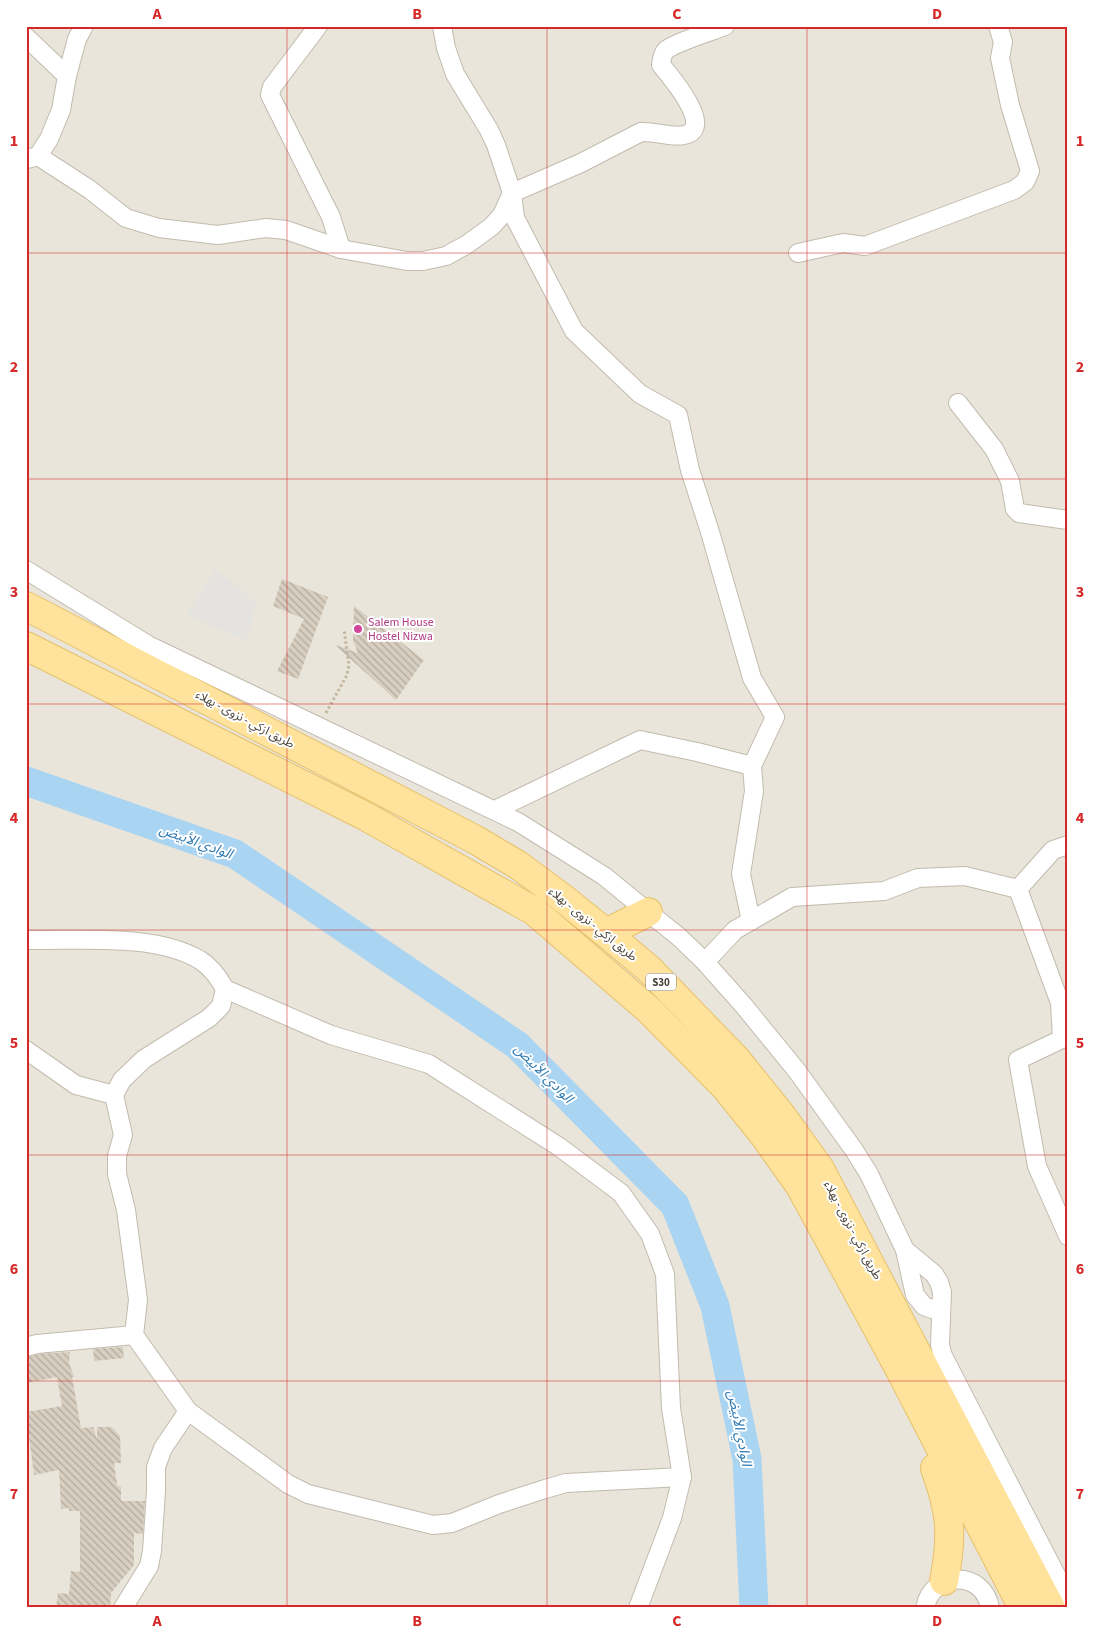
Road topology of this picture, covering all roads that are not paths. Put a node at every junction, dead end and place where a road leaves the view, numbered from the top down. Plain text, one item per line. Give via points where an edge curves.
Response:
1 (84, 26) edge
2 (318, 26) edge
3 (442, 26) edge
4 (725, 26) edge
5 (998, 26) edge
6 (26, 37) edge
7 (67, 76) junction
8 (32, 157) edge
9 (512, 193) junction
10 (341, 249) junction
11 (798, 253) dead end
12 (958, 402) dead end
13 (1068, 520) edge
14 (26, 570) edge
15 (26, 598) edge
16 (26, 606) edge
17 (68, 626) junction
18 (26, 646) edge
19 (752, 766) junction
20 (495, 810) junction
21 (1068, 845) edge
22 (1018, 889) junction
23 (648, 912) junction
24 (751, 921) junction
25 (606, 933) junction
26 (26, 940) edge
27 (705, 962) junction
28 (225, 989) junction
29 (26, 1050) edge
30 (114, 1095) junction
31 (1068, 1236) edge
32 (905, 1250) junction
33 (941, 1305) junction
34 (134, 1335) junction
35 (26, 1347) edge
36 (900, 1370) junction
37 (188, 1411) junction
38 (682, 1477) junction
39 (944, 1581) junction
40 (1068, 1598) edge
41 (123, 1608) edge
42 (638, 1608) edge
43 (925, 1608) edge
44 (990, 1608) edge
45 (1022, 1608) edge
46 (1051, 1608) edge

1 - 7 street
2 - 10 street via 272,87 270,95 331,217
3 - 9 street via 455,74 489,130
4 - 9 street via 676,45 662,56 661,65 691,108 696,122 693,131 679,136 642,132
5 - 11 street via 1003,42 1000,58 1010,105 1030,171 1025,182 1014,190 865,246 844,243
6 - 7 street
7 - 8 street via 61,110 49,139
8 - 10 street via 89,189 126,218 159,228 218,235 266,228 286,230
9 - 10 street via 502,215 491,227 446,256 407,261
9 - 19 street via 516,218 574,331 640,394 678,414 690,470 752,678 775,717
12 - 13 street via 994,449 1010,481 1015,509 1019,513
14 - 20 street via 148,645
15 - 17 main road
16 - 17 main road, طريق ازكي - نزوى - بهلاء / S30
17 - 25 main road, طريق ازكي - نزوى - بهلاء / S30 via 476,840 518,865
18 - 36 main road, طريق ازكي - نزوى - بهلاء / S30 via 365,816 534,910 649,1010 726,1088 763,1134 800,1186
19 - 20 street via 640,740
19 - 24 street via 754,791 741,874
20 - 23 street via 604,876
21 - 22 street via 1053,850
22 - 24 street via 964,876 918,878 884,891 792,897
22 - 31 street via 1060,1002 1062,1039 1018,1060 1037,1166
23 - 25 main road
23 - 27 street
24 - 27 street via 735,930
25 - 46 main road, طريق ازكي - نزوى - بهلاء / S30 via 649,970 737,1060 820,1168
26 - 28 street via 128,941 174,948 202,960
27 - 32 street via 797,1071 854,1150
28 - 30 street via 221,1006 209,1018 144,1059 122,1080
28 - 38 street via 331,1035 430,1064 558,1146 621,1193 650,1234 665,1274 671,1408
29 - 30 street via 76,1084
30 - 34 street via 123,1134 117,1156 117,1174 126,1210 138,1300
32 - 33 street via 940,1282
32 - 33 street via 914,1295 924,1306 932,1309
33 - 40 street via 940,1345 946,1363
34 - 35 street
34 - 37 street
36 - 39 main road via 945,1495 950,1538
36 - 45 main road, طريق ازكي - نزوى - بهلاء / S30
37 - 38 street via 288,1484 308,1494 433,1525 452,1523 566,1483
37 - 41 street via 163,1448 156,1467 152,1551 148,1566
38 - 42 street via 672,1518
39 - 43 street via 934,1589
39 - 44 street via 960,1579 972,1582 983,1592

